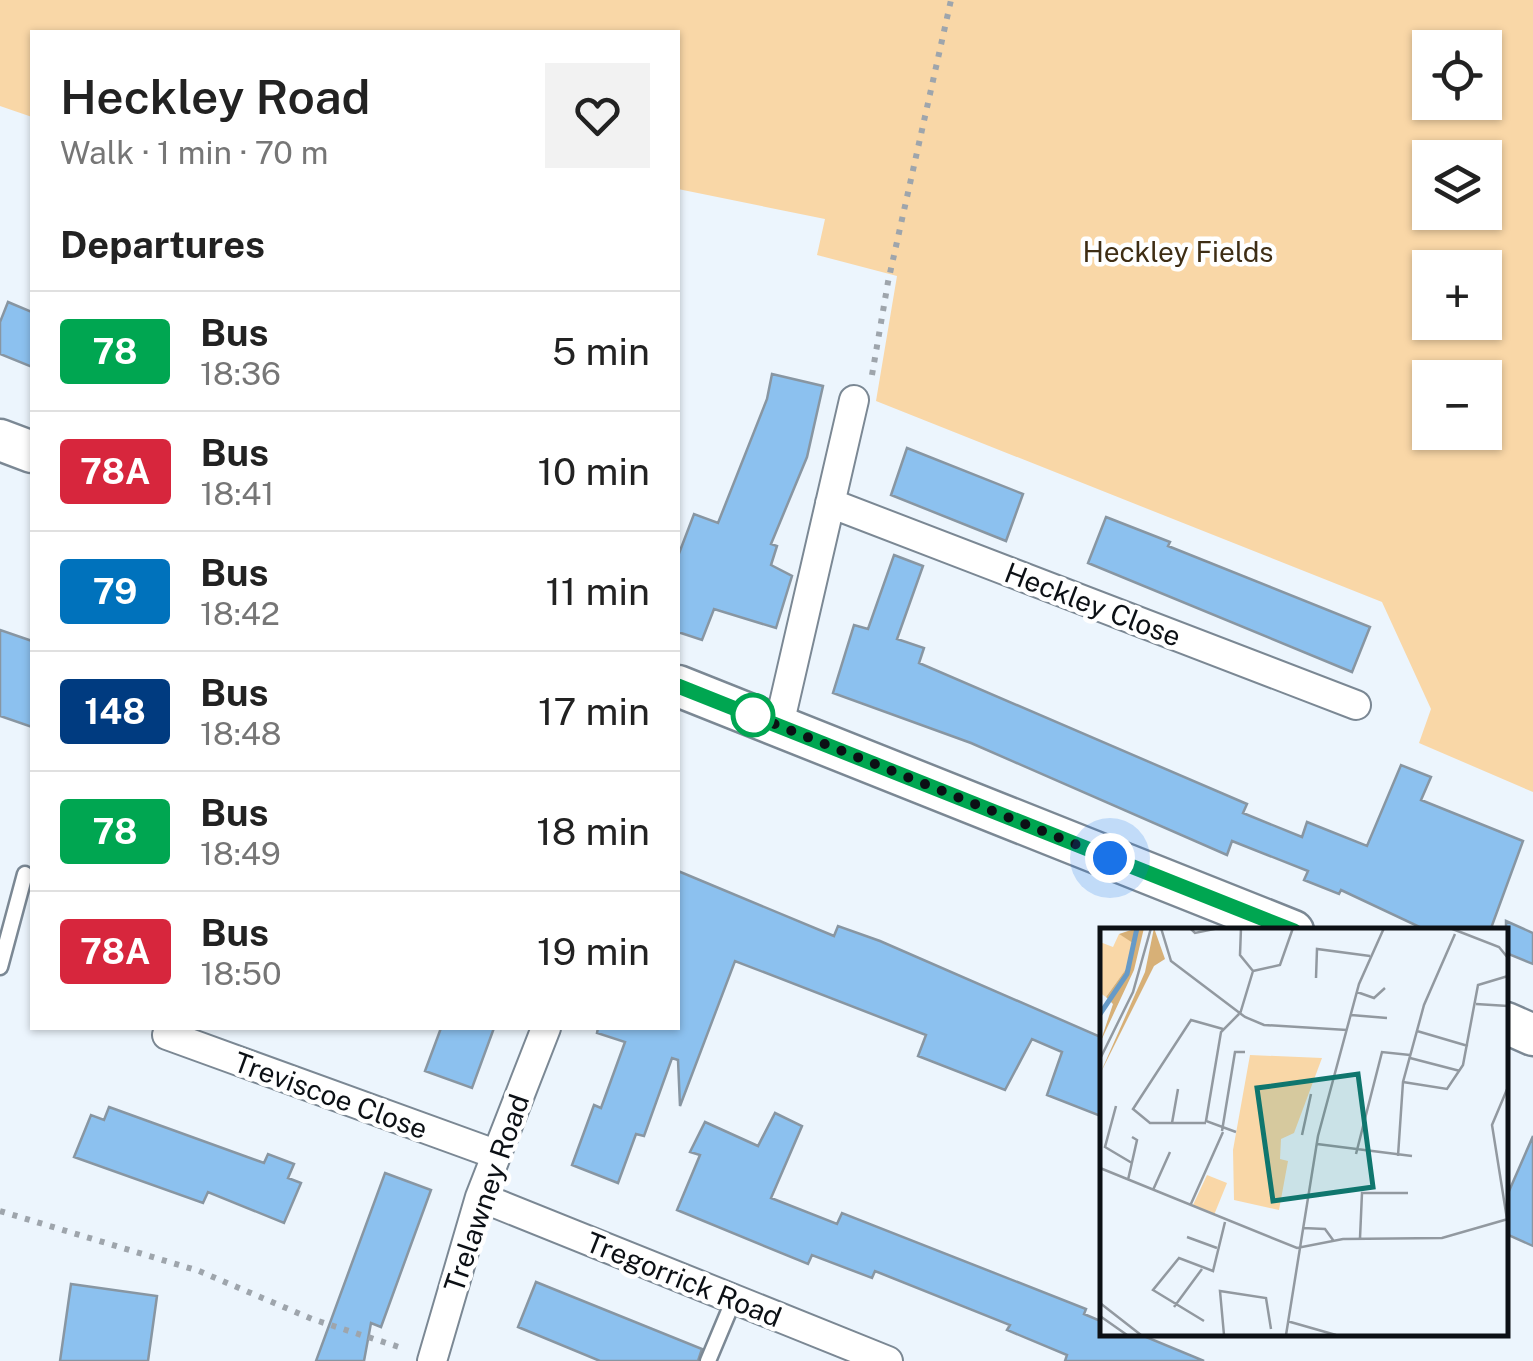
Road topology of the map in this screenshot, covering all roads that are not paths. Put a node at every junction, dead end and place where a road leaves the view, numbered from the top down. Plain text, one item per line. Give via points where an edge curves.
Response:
1 (854, 400) road end
2 (0, 440) edge
3 (30, 451) edge
4 (830, 503) junction
5 (680, 692) edge
6 (1356, 705) dead end
7 (779, 725) junction
8 (25, 874) dead end
9 (1286, 928) edge
10 (0, 967) edge
11 (1508, 1024) edge
12 (545, 1030) edge
13 (167, 1035) dead end
14 (1533, 1035) edge
15 (495, 1154) junction
16 (480, 1197) junction
17 (734, 1299) junction
18 (423, 1357) edge
19 (708, 1361) edge
20 (888, 1361) edge

1 - 4 street
2 - 3 main road
4 - 6 street, Heckley Close
4 - 7 street
5 - 7 main road
7 - 9 main road
8 - 10 lane
11 - 14 main road
12 - 15 street, Trelawney Road
13 - 15 street, Treviscoe Close
15 - 16 street, Trelawney Road
16 - 17 street, Tregorrick Road
16 - 18 street, Trelawney Road
17 - 19 lane
17 - 20 street, Tregorrick Road

